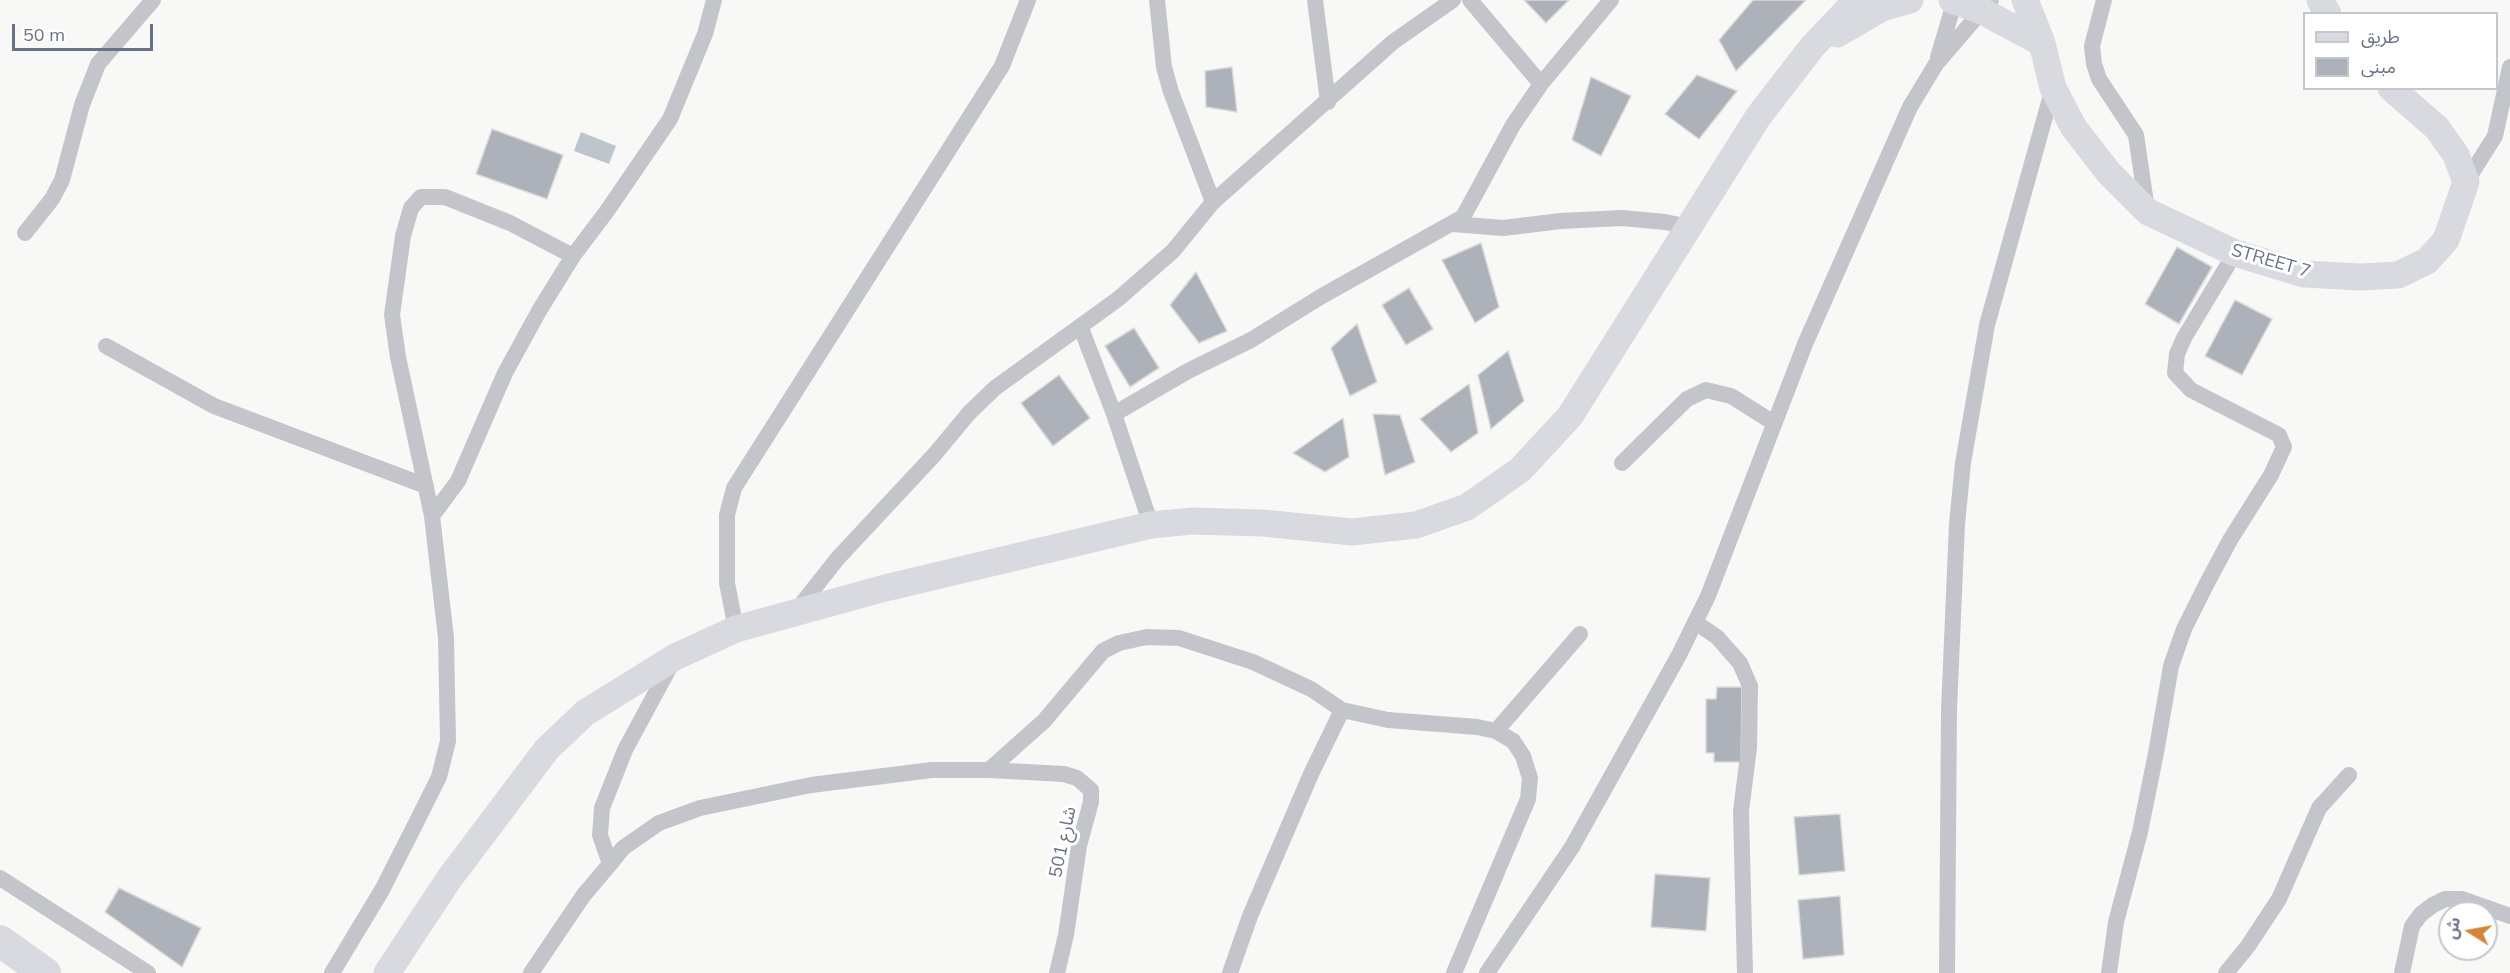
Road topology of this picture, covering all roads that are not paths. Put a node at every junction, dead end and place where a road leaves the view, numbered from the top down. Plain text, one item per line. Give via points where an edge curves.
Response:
1 (153, 0) edge
2 (714, 0) edge
3 (1028, 0) edge
4 (1157, 0) edge
5 (1315, 0) edge
6 (1453, 0) edge
7 (1470, 0) edge
8 (1611, 0) edge
9 (1857, 0) edge
10 (1910, 0) edge
11 (1954, 0) edge
12 (2025, 0) edge
13 (2104, 0) edge
14 (1987, 6) edge
15 (2042, 43) junction
16 (1812, 47) junction
17 (1935, 64) junction
18 (2510, 67) edge
19 (1541, 84) junction
20 (2053, 88) junction
21 (2393, 90) edge
22 (1328, 102) junction
23 (2466, 182) junction
24 (1213, 202) junction
25 (2148, 212) junction
26 (1453, 224) junction
27 (1689, 227) junction
28 (25, 233) dead end
29 (2235, 253) junction
30 (573, 256) junction
31 (1081, 328) junction
32 (106, 346) dead end
33 (1114, 414) junction
34 (1774, 423) junction
35 (1622, 463) dead end
36 (426, 486) junction
37 (432, 516) junction
38 (1151, 525) junction
39 (796, 611) junction
40 (1695, 622) junction
41 (736, 629) junction
42 (1580, 634) dead end
43 (675, 657) junction
44 (1342, 710) junction
45 (1496, 731) junction
46 (989, 770) junction
47 (2349, 775) dead end
48 (610, 864) junction
49 (0, 878) edge
50 (2510, 916) edge
51 (0, 941) edge
52 (45, 973) edge
53 (148, 973) edge
54 (333, 973) edge
55 (387, 973) edge
56 (531, 973) edge
57 (1057, 973) edge
58 (1230, 973) edge
59 (1454, 973) edge
60 (1487, 973) edge
61 (1745, 973) edge
62 (1947, 973) edge
63 (2109, 973) edge
64 (2226, 973) edge
65 (2402, 973) edge

1 - 28 street via 98,64 81,105 62,180
2 - 30 street via 705,34 670,119
3 - 41 street via 1002,66 734,488 727,515 727,583
4 - 24 street via 1164,67
5 - 22 street
6 - 22 street via 1393,42
7 - 19 street
8 - 19 street
9 - 16 main road
10 - 16 main road via 1882,8
11 - 14 main road
11 - 17 street
12 - 15 main road, STREET 7
13 - 25 street via 2092,46 2094,64 2099,79 2136,135
14 - 15 main road
14 - 17 street
15 - 20 main road, STREET 7
16 - 27 main road via 1758,117
17 - 34 street via 1910,107 1861,213
18 - 23 street via 2495,136
19 - 26 street via 1513,125 1468,211
20 - 25 main road, STREET 7 via 2074,128 2109,173
20 - 62 street via 1987,325 1963,463 1949,710
21 - 23 main road via 2437,128 2456,155
22 - 24 street
23 - 29 main road, STREET 7 via 2446,240 2427,261 2398,275 2304,274
24 - 31 street via 1173,251
25 - 29 main road, STREET 7
26 - 27 street via 1495,228 1622,218
26 - 33 street
27 - 38 main road via 1570,416 1520,470 1467,507 1416,525 1353,532 1215,521
29 - 63 street via 2184,338 2175,373 2191,390 2279,435 2284,447 2184,629 2171,666 2156,753 2116,922
30 - 36 street via 510,223 445,197 421,197 411,208 392,315
30 - 37 street via 505,373 458,481
31 - 33 street
31 - 39 street via 1019,369 969,413 838,558
32 - 36 street via 214,406
33 - 38 street
34 - 35 street via 1731,396 1706,390 1687,399
34 - 40 street via 1748,497
36 - 37 street
37 - 54 street via 446,638 445,759 382,890
38 - 39 main road
39 - 41 main road
40 - 60 street via 1572,847
40 - 61 street via 1717,637 1740,663 1749,686 1749,748 1740,811
41 - 43 main road
42 - 45 street
43 - 48 street via 625,750 602,808 600,835
43 - 55 main road via 585,713 547,749 449,879
44 - 45 street via 1388,720
44 - 46 street via 1311,689 1253,662 1179,638 1147,637 1103,651 1044,721
44 - 58 street via 1289,824
45 - 59 street via 1513,741 1523,756 1530,778 1528,799
46 - 48 street via 895,774 751,795 658,823 623,848
46 - 57 street, شارع 501 via 1064,774 1077,777 1091,790
47 - 64 street via 2319,808 2278,899
48 - 56 street via 583,896
49 - 53 street
50 - 65 street via 2462,899 2445,899 2433,905 2412,926
51 - 52 highway

